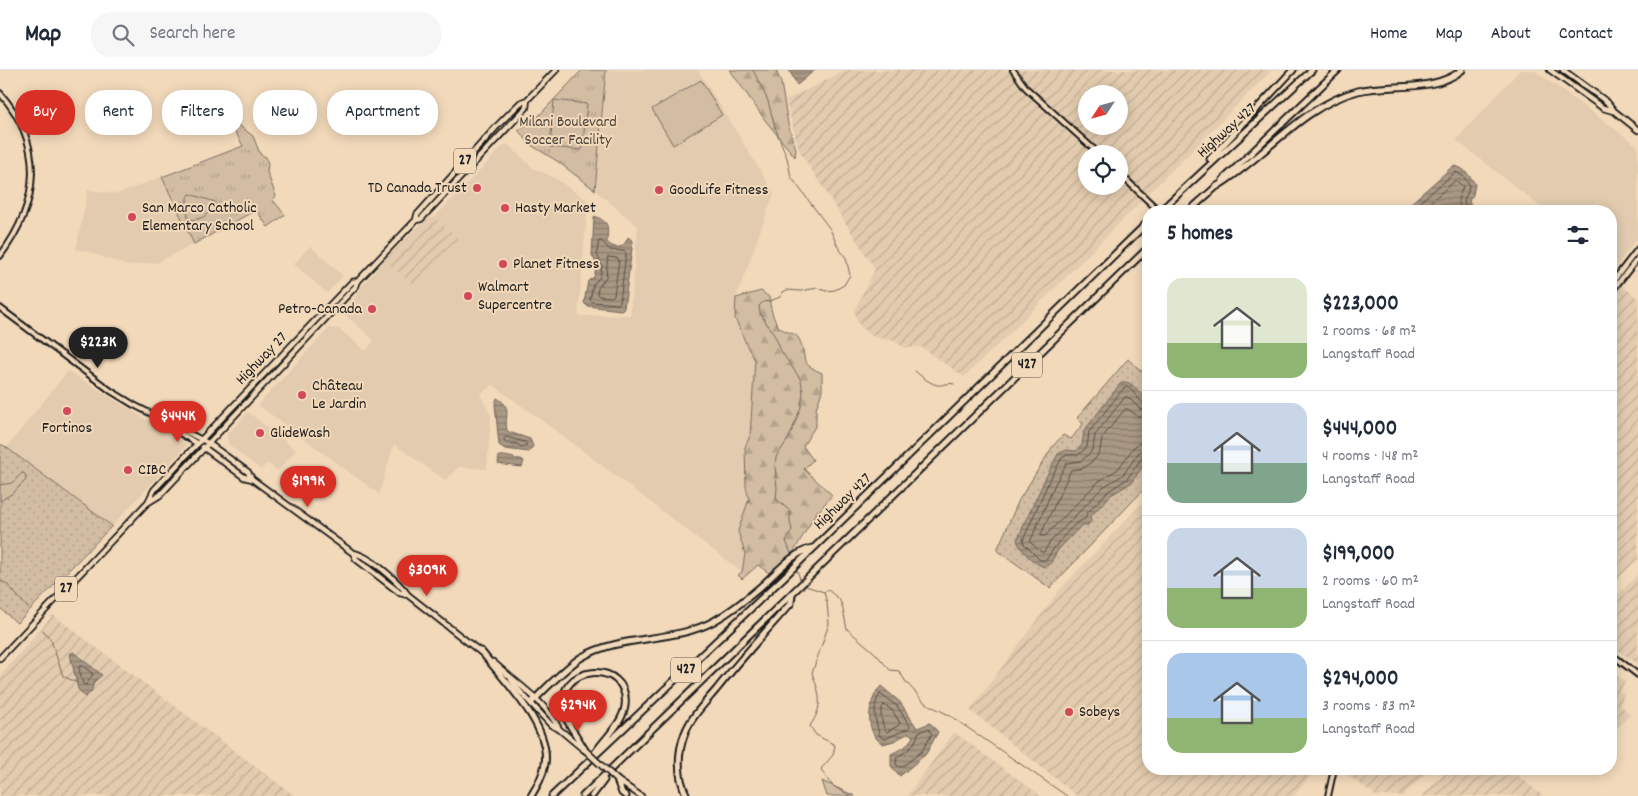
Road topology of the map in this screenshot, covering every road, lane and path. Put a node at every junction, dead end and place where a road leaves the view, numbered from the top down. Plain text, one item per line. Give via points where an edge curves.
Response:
1 (556, 70) edge
2 (1013, 70) edge
3 (1293, 70) edge
4 (1312, 70) edge
5 (1338, 70) edge
6 (1462, 70) edge
7 (1550, 70) edge
8 (1563, 70) edge
9 (0, 93) edge
10 (527, 100) junction
11 (1614, 111) junction
12 (1638, 130) edge
13 (1089, 145) edge
14 (1128, 181) edge
15 (1190, 183) junction
16 (1216, 187) junction
17 (1153, 205) edge
18 (1166, 205) edge
19 (1196, 205) edge
20 (416, 220) junction
21 (1142, 229) edge
22 (1638, 249) edge
23 (1142, 254) edge
24 (0, 256) edge
25 (1638, 258) edge
26 (1617, 276) edge
27 (358, 281) junction
28 (1617, 284) edge
29 (0, 308) edge
30 (175, 427) junction
31 (202, 439) junction
32 (208, 443) junction
33 (198, 444) junction
34 (204, 448) junction
35 (252, 479) junction
36 (147, 503) junction
37 (814, 548) junction
38 (792, 594) junction
39 (481, 651) junction
40 (0, 658) edge
41 (1617, 659) edge
42 (1638, 675) edge
43 (533, 701) junction
44 (584, 750) junction
45 (588, 762) junction
46 (617, 764) junction
47 (1333, 775) edge
48 (617, 780) junction
49 (640, 795) edge
50 (531, 796) edge
51 (552, 796) edge
52 (583, 796) edge
53 (592, 796) edge
54 (626, 796) edge
55 (647, 796) edge
56 (687, 796) edge
57 (1328, 796) edge

1 - 10 main road, Highway 27 / 27
2 - 13 street via 1026,88
3 - 15 highway
4 - 15 highway, Highway 427
5 - 16 highway, Highway 427
6 - 16 highway via 1435,82 1341,96 1317,108 1235,176
7 - 11 main road via 1603,108
8 - 11 main road via 1607,102
9 - 24 street via 22,126 32,173 24,217
10 - 20 main road, Highway 27 / 27 via 498,125 417,215
10 - 20 main road, Highway 27 / 27 via 526,108 421,219
11 - 12 main road
14 - 17 street
15 - 18 highway, Highway 427
16 - 19 highway, Highway 427
20 - 27 main road, Highway 27 / 27
21 - 37 highway, Highway 427 / 427
22 - 26 street
23 - 38 highway, Highway 427 / 427
25 - 28 street
27 - 31 main road, Highway 27 / 27 via 352,282
27 - 32 main road, Highway 27 / 27
29 - 30 street via 111,391
30 - 31 street
30 - 33 street
31 - 32 street
31 - 33 main road, Highway 27 / 27
32 - 34 main road, Highway 27 / 27
32 - 35 main road via 248,472
33 - 34 main road
33 - 36 main road, Highway 27 / 27 via 154,490
34 - 35 main road via 244,477
34 - 36 main road, Highway 27 / 27 via 160,495
35 - 39 main road via 353,553 360,554 381,569 408,595
36 - 40 main road, Highway 27 / 27
37 - 43 highway via 798,553 727,613 699,628 610,646 581,657
37 - 45 highway, Highway 427 / 427
38 - 46 highway, Highway 427 / 427
38 - 56 highway via 791,603 696,714 685,733 678,767
39 - 43 main road via 518,682
39 - 50 highway via 518,695 537,724 545,762
41 - 42 street
43 - 44 main road
44 - 45 highway via 564,716 562,702 565,689 574,680 586,672 598,671 616,680 624,692 625,705 622,718
44 - 48 main road, bridge
45 - 51 highway, Highway 427 / 427
46 - 52 highway, Highway 427 / 427
46 - 53 highway
47 - 57 street
48 - 49 main road
48 - 54 highway
49 - 55 main road

